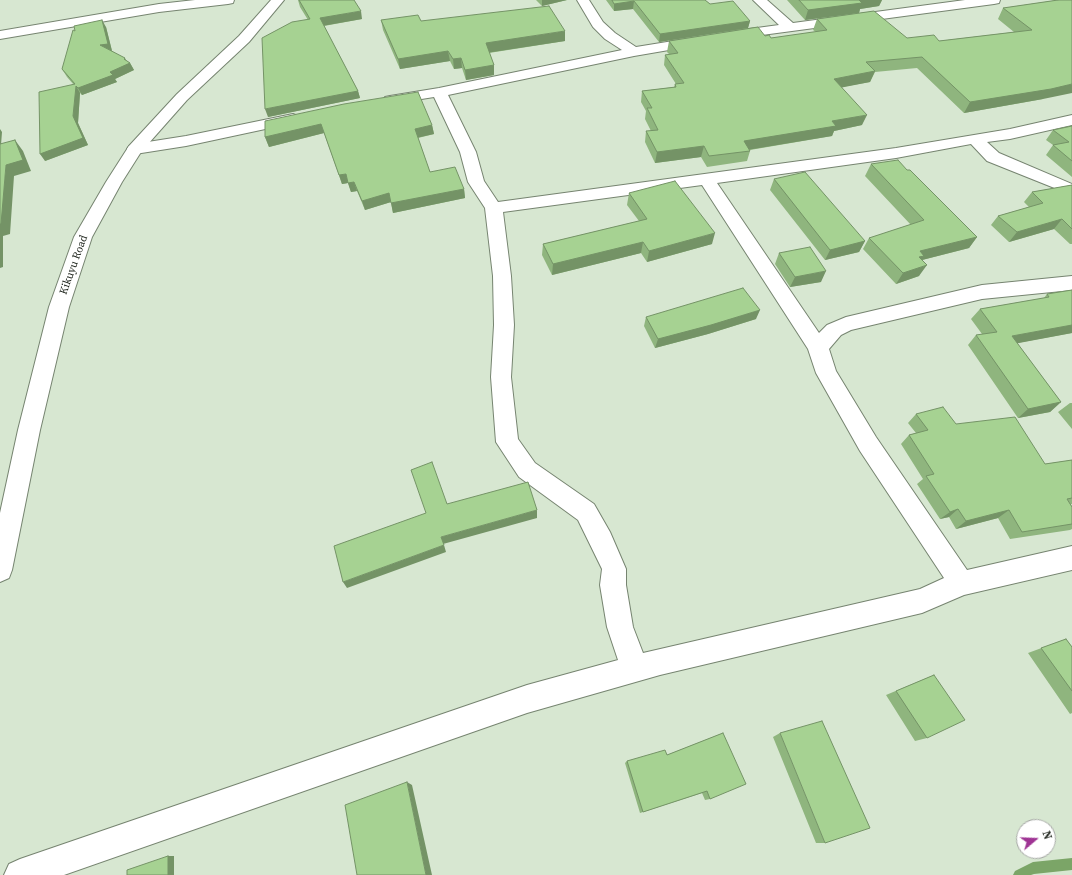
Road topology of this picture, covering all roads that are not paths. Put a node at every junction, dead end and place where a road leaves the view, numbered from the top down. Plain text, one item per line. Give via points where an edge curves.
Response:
1 (228, 0) edge
2 (278, 0) edge
3 (583, 0) edge
4 (758, 0) edge
5 (994, 0) edge
6 (969, 2) edge
7 (790, 27) junction
8 (0, 35) edge
9 (634, 52) junction
10 (438, 92) junction
11 (377, 102) edge
12 (308, 115) edge
13 (1072, 120) edge
14 (975, 139) junction
15 (135, 149) junction
16 (707, 180) junction
17 (1072, 190) edge
18 (494, 208) junction
19 (1072, 283) edge
20 (818, 347) junction
21 (1072, 558) edge
22 (0, 570) edge
23 (962, 583) junction
24 (635, 669) junction
25 (20, 875) edge

1 - 8 street via 159,8
2 - 15 street, Kikuyu Road via 244,39 182,97
3 - 9 street via 598,24 610,36
4 - 7 street
5 - 6 street
6 - 7 street
7 - 9 street
9 - 10 street
10 - 11 street
10 - 18 street via 468,152 476,182
12 - 15 street
13 - 14 street
14 - 16 street
14 - 17 street via 993,156
15 - 22 street, Kikuyu Road via 83,237 59,308 29,430
16 - 18 street
16 - 20 street
18 - 24 street via 502,276 504,325 501,377 507,442 527,470 586,512 614,570 613,585 620,627
19 - 20 street via 982,292 846,324 834,330
20 - 23 street via 826,373 868,444
21 - 23 street
23 - 24 street via 922,601
24 - 25 street via 527,699

